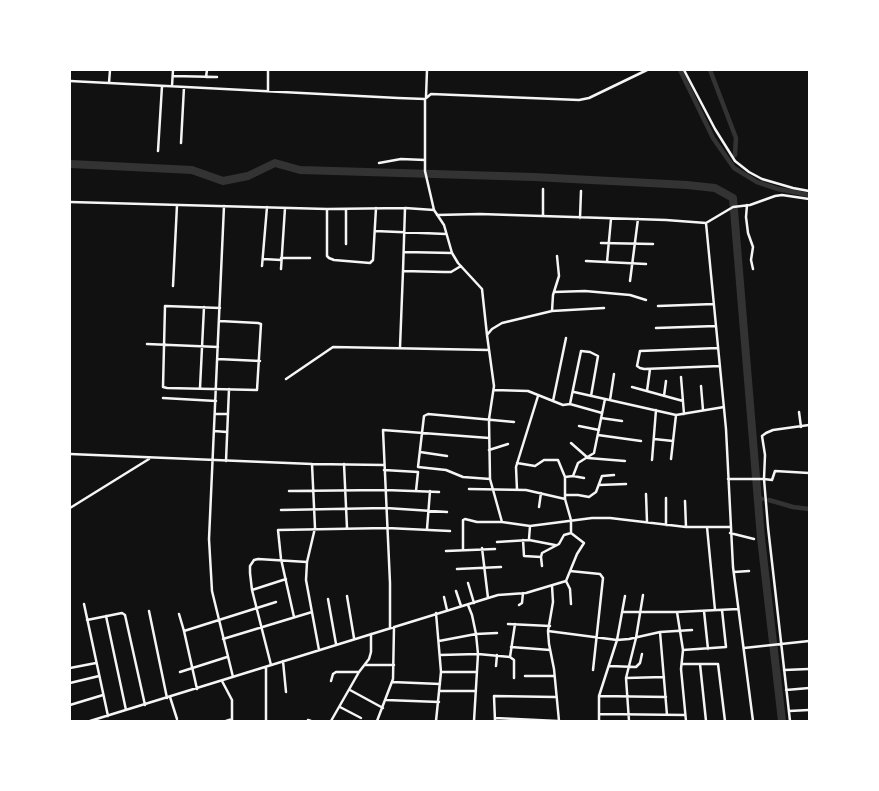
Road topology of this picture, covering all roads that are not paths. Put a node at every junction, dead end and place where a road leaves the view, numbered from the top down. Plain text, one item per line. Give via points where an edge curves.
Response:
1 (110, 70) edge
2 (173, 70) edge
3 (206, 70) edge
4 (268, 70) edge
5 (427, 70) edge
6 (647, 70) edge
7 (684, 70) edge
8 (173, 76) junction
9 (206, 77) junction
10 (217, 77) dead end
11 (70, 81) edge
12 (109, 83) junction
13 (162, 86) junction
14 (172, 86) junction
15 (184, 87) junction
16 (268, 91) junction
17 (426, 98) junction
18 (181, 143) dead end
19 (158, 151) dead end
20 (425, 160) junction
21 (379, 162) dead end
22 (544, 189) dead end
23 (809, 190) edge
24 (580, 191) dead end
25 (809, 199) edge
26 (70, 202) edge
27 (177, 205) junction
28 (747, 205) junction
29 (224, 206) junction
30 (267, 207) junction
31 (285, 208) junction
32 (376, 208) junction
33 (406, 208) junction
34 (327, 209) junction
35 (346, 209) junction
36 (434, 210) junction
37 (437, 215) junction
38 (542, 216) junction
39 (580, 218) junction
40 (611, 219) junction
41 (638, 219) junction
42 (706, 223) junction
43 (374, 231) junction
44 (404, 232) junction
45 (446, 234) junction
46 (601, 243) dead end
47 (346, 244) dead end
48 (609, 244) junction
49 (635, 244) junction
50 (653, 244) dead end
51 (404, 252) junction
52 (452, 253) junction
53 (557, 256) dead end
54 (310, 258) dead end
55 (263, 259) junction
56 (281, 259) junction
57 (586, 261) dead end
58 (607, 262) junction
59 (633, 262) junction
60 (646, 264) dead end
61 (262, 266) dead end
62 (461, 266) junction
63 (281, 269) dead end
64 (753, 269) dead end
65 (402, 271) junction
66 (630, 281) dead end
67 (173, 286) dead end
68 (554, 292) junction
69 (646, 300) dead end
70 (714, 304) junction
71 (658, 306) dead end
72 (204, 307) junction
73 (220, 308) junction
74 (604, 308) dead end
75 (552, 311) junction
76 (220, 321) junction
77 (716, 326) junction
78 (656, 328) dead end
79 (487, 335) junction
80 (566, 338) dead end
81 (147, 344) dead end
82 (164, 344) junction
83 (202, 346) junction
84 (218, 347) junction
85 (400, 347) junction
86 (718, 348) junction
87 (489, 350) junction
88 (218, 359) junction
89 (260, 361) junction
90 (720, 366) junction
91 (650, 368) junction
92 (614, 374) dead end
93 (681, 377) dead end
94 (286, 379) dead end
95 (666, 381) dead end
96 (701, 386) dead end
97 (632, 387) dead end
98 (200, 388) junction
99 (217, 388) junction
100 (229, 389) junction
101 (494, 390) junction
102 (647, 391) junction
103 (574, 392) junction
104 (538, 396) junction
105 (591, 396) junction
106 (664, 396) junction
107 (163, 398) dead end
108 (605, 399) junction
109 (610, 400) junction
110 (216, 401) junction
111 (683, 401) junction
112 (553, 402) junction
113 (570, 404) junction
114 (724, 407) junction
115 (656, 410) junction
116 (704, 410) junction
117 (602, 412) junction
118 (799, 412) dead end
119 (215, 414) junction
120 (228, 414) junction
121 (684, 414) junction
122 (676, 415) junction
123 (601, 418) junction
124 (489, 419) junction
125 (622, 421) dead end
126 (514, 422) dead end
127 (809, 425) edge
128 (579, 426) dead end
129 (801, 427) junction
130 (598, 430) junction
131 (214, 431) junction
132 (227, 432) junction
133 (422, 432) junction
134 (598, 435) junction
135 (489, 438) junction
136 (654, 439) junction
137 (641, 440) dead end
138 (673, 442) junction
139 (571, 443) dead end
140 (508, 444) dead end
141 (489, 450) junction
142 (420, 452) junction
143 (70, 454) edge
144 (447, 456) dead end
145 (150, 458) junction
146 (588, 458) junction
147 (671, 459) dead end
148 (652, 460) dead end
149 (213, 461) junction
150 (226, 461) junction
151 (625, 461) dead end
152 (517, 463) junction
153 (312, 464) junction
154 (344, 464) junction
155 (384, 465) junction
156 (418, 467) junction
157 (384, 470) junction
158 (418, 472) junction
159 (809, 473) edge
160 (614, 475) dead end
161 (573, 476) junction
162 (565, 477) junction
163 (584, 478) dead end
164 (764, 478) junction
165 (490, 479) junction
166 (728, 479) junction
167 (626, 484) dead end
168 (599, 485) junction
169 (469, 489) dead end
170 (385, 490) junction
171 (517, 490) junction
172 (289, 491) dead end
173 (313, 491) junction
174 (345, 491) junction
175 (416, 491) junction
176 (430, 491) junction
177 (494, 491) junction
178 (439, 492) dead end
179 (541, 493) junction
180 (646, 494) dead end
181 (565, 495) junction
182 (666, 498) dead end
183 (565, 499) junction
184 (685, 501) dead end
185 (540, 507) dead end
186 (70, 508) edge
187 (386, 508) junction
188 (314, 509) junction
189 (346, 509) junction
190 (281, 510) dead end
191 (428, 511) junction
192 (447, 512) dead end
193 (571, 520) junction
194 (502, 522) junction
195 (647, 522) junction
196 (666, 524) junction
197 (530, 526) junction
198 (686, 527) junction
199 (707, 527) junction
200 (730, 527) junction
201 (315, 528) junction
202 (347, 528) junction
203 (388, 528) junction
204 (427, 529) junction
205 (450, 531) dead end
206 (571, 532) junction
207 (730, 533) junction
208 (754, 539) dead end
209 (523, 540) junction
210 (529, 540) junction
211 (497, 542) dead end
212 (555, 545) junction
213 (482, 548) junction
214 (495, 549) dead end
215 (463, 550) junction
216 (446, 551) dead end
217 (540, 557) junction
218 (282, 559) junction
219 (307, 562) junction
220 (542, 566) dead end
221 (501, 567) dead end
222 (484, 568) junction
223 (571, 568) junction
224 (457, 569) dead end
225 (734, 572) junction
226 (749, 572) dead end
227 (286, 579) junction
228 (566, 581) junction
229 (468, 583) dead end
230 (552, 586) junction
231 (252, 590) junction
232 (456, 591) dead end
233 (523, 593) junction
234 (644, 595) dead end
235 (347, 596) dead end
236 (625, 596) dead end
237 (444, 597) dead end
238 (488, 598) junction
239 (328, 599) dead end
240 (276, 602) dead end
241 (474, 602) junction
242 (84, 604) dead end
243 (571, 604) dead end
244 (468, 605) junction
245 (519, 605) dead end
246 (461, 606) junction
247 (257, 608) junction
248 (738, 609) junction
249 (447, 610) junction
250 (715, 610) junction
251 (722, 610) junction
252 (149, 611) dead end
253 (641, 611) junction
254 (704, 611) junction
255 (312, 612) junction
256 (622, 612) junction
257 (677, 612) junction
258 (179, 614) dead end
259 (436, 614) junction
260 (106, 616) junction
261 (294, 617) junction
262 (87, 620) junction
263 (218, 620) junction
264 (508, 624) dead end
265 (515, 624) junction
266 (262, 626) junction
267 (550, 626) junction
268 (392, 627) junction
269 (679, 630) junction
270 (692, 630) dead end
271 (184, 631) junction
272 (548, 631) junction
273 (660, 632) junction
274 (497, 633) dead end
275 (371, 634) junction
276 (476, 634) junction
277 (354, 638) junction
278 (596, 638) junction
279 (636, 638) junction
280 (223, 639) junction
281 (439, 640) junction
282 (617, 640) junction
283 (809, 641) edge
284 (336, 644) junction
285 (781, 644) junction
286 (511, 647) junction
287 (744, 648) junction
288 (708, 649) junction
289 (319, 650) junction
290 (550, 650) junction
291 (683, 650) junction
292 (478, 654) junction
293 (642, 654) dead end
294 (439, 655) junction
295 (497, 655) junction
296 (227, 657) junction
297 (510, 657) junction
298 (283, 662) junction
299 (96, 663) junction
300 (682, 664) junction
301 (700, 664) junction
302 (271, 665) junction
303 (366, 665) junction
304 (394, 665) junction
305 (496, 666) dead end
306 (609, 666) junction
307 (628, 666) junction
308 (266, 667) junction
309 (70, 668) edge
310 (192, 668) junction
311 (809, 669) edge
312 (593, 670) dead end
313 (784, 670) junction
314 (180, 672) dead end
315 (359, 672) junction
316 (441, 672) junction
317 (477, 672) junction
318 (99, 676) junction
319 (525, 676) dead end
320 (554, 676) junction
321 (233, 677) junction
322 (664, 677) junction
323 (514, 678) dead end
324 (626, 678) junction
325 (222, 681) junction
326 (331, 682) dead end
327 (392, 682) junction
328 (70, 683) edge
329 (440, 684) junction
330 (809, 688) edge
331 (197, 689) junction
332 (350, 690) junction
333 (786, 690) junction
334 (440, 691) junction
335 (476, 691) junction
336 (286, 692) dead end
337 (103, 695) junction
338 (599, 696) junction
339 (627, 696) junction
340 (555, 697) junction
341 (666, 697) junction
342 (169, 698) junction
343 (386, 700) junction
344 (439, 702) junction
345 (70, 705) edge
346 (145, 705) junction
347 (340, 707) junction
348 (383, 708) junction
349 (126, 710) junction
350 (809, 710) edge
351 (789, 711) junction
352 (599, 714) junction
353 (629, 715) junction
354 (667, 715) junction
355 (686, 715) junction
356 (108, 716) junction
357 (361, 718) dead end
358 (177, 719) dead end
359 (232, 720) edge
360 (495, 720) edge
361 (90, 721) edge
362 (226, 721) edge
363 (266, 721) edge
364 (331, 721) edge
365 (377, 721) edge
366 (436, 721) edge
367 (474, 721) edge
368 (559, 721) edge
369 (599, 721) edge
370 (629, 721) edge
371 (686, 721) edge
372 (706, 721) edge
373 (725, 721) edge
374 (753, 721) edge
375 (790, 721) edge

1 - 12 street
2 - 8 street
3 - 9 street
4 - 16 street
5 - 17 street
6 - 17 street via 582,100 431,94
7 - 23 street via 735,161 762,179
8 - 9 street
8 - 14 street
9 - 10 street
11 - 12 street
12 - 13 street
13 - 14 street
13 - 19 street
14 - 15 street
15 - 16 street
15 - 18 street
16 - 17 street
17 - 20 street
20 - 21 street
20 - 36 street
22 - 38 street
24 - 39 street
25 - 28 street via 779,195
26 - 27 street
27 - 29 street
27 - 67 street
28 - 42 street via 733,207
28 - 64 street
29 - 30 street
29 - 73 street
30 - 31 street
30 - 55 street
31 - 34 street
31 - 56 street
32 - 33 street
32 - 35 street
32 - 43 street
33 - 36 street
33 - 44 street
34 - 35 street
34 - 43 street via 327,256 331,259 372,262
35 - 47 street
36 - 37 street
37 - 38 street
37 - 45 street
38 - 39 street
39 - 40 street
40 - 41 street
40 - 48 street
41 - 42 street
41 - 49 street
42 - 70 street
43 - 44 street
44 - 45 street
44 - 51 street
45 - 52 street
46 - 48 street
48 - 49 street
48 - 58 street
49 - 50 street
49 - 59 street
51 - 52 street
51 - 65 street
52 - 62 street
53 - 68 street via 559,276
54 - 56 street
55 - 56 street
55 - 61 street
56 - 63 street
57 - 58 street
58 - 59 street
59 - 60 street
59 - 66 street
62 - 65 street via 451,272
62 - 79 street via 482,289
65 - 85 street
68 - 69 street via 585,291 630,295
68 - 75 street
70 - 71 street
70 - 77 street
72 - 73 street
72 - 82 street via 165,306
72 - 83 street
73 - 76 street
74 - 75 street
75 - 79 street via 502,323
76 - 84 street
76 - 89 street via 261,324
77 - 78 street
77 - 86 street
79 - 87 street
80 - 112 street
81 - 82 street
82 - 83 street
82 - 98 street via 163,387
83 - 84 street
83 - 98 street
84 - 88 street
85 - 87 street
85 - 94 street via 333,347
86 - 90 street
86 - 91 street via 640,351 637,366
87 - 101 street
88 - 89 street
88 - 99 street
89 - 100 street via 258,390
90 - 91 street
90 - 114 street
91 - 102 street
92 - 109 street
93 - 111 street
95 - 106 street
96 - 116 street
97 - 102 street
98 - 99 street
99 - 100 street
99 - 110 street
100 - 120 street
101 - 104 street via 528,391
101 - 124 street
102 - 106 street
103 - 105 street
103 - 105 street via 581,351 590,352 598,358
103 - 113 street
104 - 112 street
104 - 152 street
105 - 108 street
106 - 111 street
107 - 110 street
108 - 109 street
108 - 117 street
109 - 115 street
110 - 119 street
111 - 121 street
112 - 113 street
113 - 117 street
114 - 116 street
114 - 166 street
115 - 122 street
115 - 136 street
116 - 121 street
117 - 123 street
118 - 129 street
119 - 120 street
119 - 131 street
120 - 132 street
121 - 122 street
122 - 138 street
123 - 125 street
123 - 130 street
124 - 126 street
124 - 133 street via 428,414 424,416
124 - 135 street
127 - 129 street
128 - 130 street
129 - 164 street via 773,430 763,435
130 - 134 street
131 - 132 street
131 - 149 street
132 - 150 street
133 - 135 street
133 - 142 street
133 - 155 street via 383,430
134 - 137 street
134 - 146 street via 594,452
135 - 141 street
136 - 138 street
136 - 148 street
138 - 147 street
139 - 146 street
140 - 141 street
141 - 165 street
142 - 144 street
142 - 156 street
143 - 145 street
145 - 149 street
145 - 186 street
146 - 151 street
146 - 161 street via 578,463
149 - 150 street
149 - 263 street via 211,586
150 - 153 street
152 - 162 street via 535,466 544,460 557,460
152 - 171 street
153 - 154 street
153 - 173 street
154 - 155 street
154 - 174 street
155 - 157 street
156 - 158 street
156 - 165 street
157 - 158 street
157 - 170 street
158 - 175 street
159 - 164 street via 775,471 772,480
160 - 168 street via 602,476
161 - 162 street
161 - 163 street
162 - 181 street
164 - 166 street
164 - 285 street
165 - 177 street
166 - 200 street
167 - 168 street
168 - 181 street via 589,497
169 - 177 street
170 - 174 street
170 - 175 street
170 - 187 street
171 - 177 street
171 - 179 street
172 - 173 street
173 - 174 street
173 - 188 street
174 - 189 street
175 - 176 street
176 - 178 street
176 - 191 street
177 - 194 street
179 - 183 street
179 - 185 street
180 - 195 street
181 - 183 street
182 - 196 street
183 - 193 street
184 - 198 street
187 - 189 street
187 - 191 street
187 - 203 street
188 - 189 street
188 - 190 street
188 - 201 street
189 - 202 street
191 - 192 street
191 - 204 street
193 - 195 street via 610,518
193 - 197 street
193 - 206 street
194 - 197 street
194 - 215 street via 464,519
195 - 196 street
196 - 198 street
197 - 210 street
198 - 199 street
199 - 200 street
199 - 250 street
200 - 207 street
201 - 202 street
201 - 218 street via 278,530
201 - 219 street
202 - 203 street
203 - 204 street
203 - 268 street
204 - 205 street
206 - 212 street
206 - 223 street via 584,543
207 - 208 street
207 - 225 street
209 - 210 street
209 - 211 street
209 - 217 street via 524,556
210 - 212 street
212 - 217 street via 544,550
213 - 214 street
213 - 215 street
213 - 222 street
215 - 216 street
217 - 220 street
218 - 219 street
218 - 227 street
218 - 231 street via 254,560 250,570
219 - 255 street via 306,582
221 - 222 street
222 - 224 street
222 - 238 street
223 - 228 street
223 - 278 street via 602,575
225 - 226 street
225 - 248 street
227 - 231 street
227 - 261 street
228 - 230 street
228 - 243 street
229 - 241 street
230 - 233 street
230 - 267 street
231 - 247 street
232 - 246 street
233 - 238 street
233 - 245 street
234 - 253 street
235 - 277 street
236 - 256 street
237 - 249 street
238 - 241 street
239 - 284 street
240 - 247 street
241 - 244 street
242 - 262 street
244 - 246 street
244 - 276 street
246 - 249 street
247 - 263 street
247 - 266 street
248 - 251 street
248 - 287 street
249 - 259 street
250 - 251 street
250 - 254 street
251 - 288 street via 726,647
252 - 342 street
253 - 256 street
253 - 257 street
253 - 279 street
254 - 257 street
254 - 288 street
255 - 261 street
255 - 289 street
256 - 282 street
257 - 269 street
258 - 271 street
259 - 268 street
259 - 281 street
260 - 262 street
260 - 346 street via 124,615
260 - 349 street
261 - 266 street
262 - 299 street
263 - 271 street
263 - 280 street
264 - 265 street
265 - 267 street
265 - 286 street
266 - 280 street
266 - 302 street
267 - 272 street
268 - 275 street
268 - 304 street
269 - 270 street
269 - 273 street
269 - 291 street
271 - 310 street
272 - 278 street
272 - 290 street
273 - 279 street
273 - 322 street
274 - 276 street
275 - 277 street
275 - 303 street via 371,652
276 - 281 street
276 - 292 street
277 - 284 street
278 - 282 street
278 - 312 street
279 - 282 street
279 - 307 street
280 - 296 street
281 - 294 street
282 - 306 street
283 - 285 street
284 - 289 street
285 - 287 street
285 - 313 street
286 - 290 street
286 - 297 street
287 - 374 street
288 - 291 street
289 - 298 street
290 - 320 street
291 - 300 street
292 - 294 street
292 - 295 street
292 - 317 street
293 - 307 street via 638,666
294 - 316 street
295 - 297 street
295 - 305 street
296 - 310 street
296 - 321 street
297 - 323 street via 514,660
298 - 302 street
298 - 336 street
299 - 309 street
299 - 318 street
300 - 301 street
300 - 355 street
301 - 372 street
301 - 373 street via 719,666
302 - 308 street
303 - 304 street
303 - 315 street
304 - 327 street
306 - 307 street
306 - 338 street
307 - 324 street
308 - 321 street
308 - 363 street
310 - 314 street
310 - 331 street
311 - 313 street
313 - 333 street
315 - 326 street via 336,672
315 - 332 street
316 - 317 street
316 - 329 street
317 - 335 street
318 - 328 street
318 - 337 street
319 - 320 street
320 - 340 street
321 - 325 street
322 - 324 street
322 - 341 street
324 - 339 street
325 - 331 street
325 - 359 street via 232,700
327 - 329 street
327 - 343 street
329 - 334 street
330 - 333 street
331 - 342 street
332 - 347 street
332 - 348 street
333 - 351 street
334 - 335 street
334 - 344 street
335 - 367 street
337 - 345 street
337 - 356 street
338 - 339 street
338 - 352 street
339 - 341 street
339 - 353 street
340 - 360 street via 494,696
340 - 368 street
341 - 354 street
342 - 346 street
342 - 358 street
343 - 344 street
343 - 348 street
344 - 366 street
346 - 349 street
347 - 357 street
347 - 364 street
348 - 365 street
349 - 356 street
350 - 351 street
351 - 375 street
352 - 353 street
352 - 369 street
353 - 354 street
353 - 370 street
354 - 355 street
355 - 371 street
356 - 361 street
359 - 362 street
360 - 368 street

